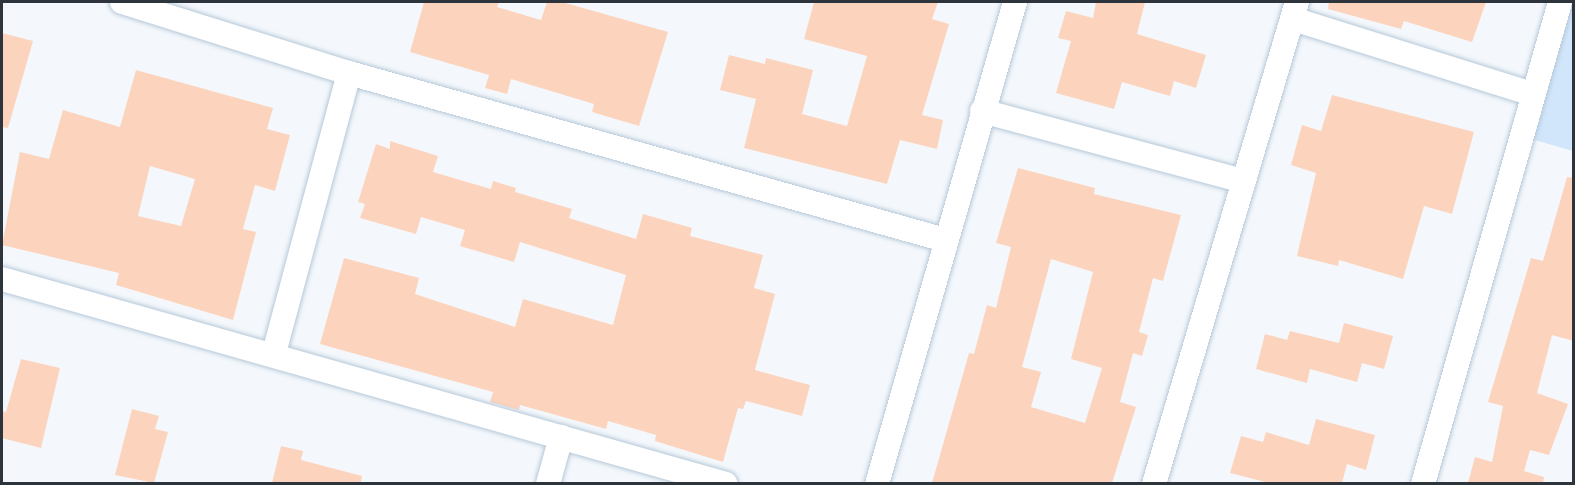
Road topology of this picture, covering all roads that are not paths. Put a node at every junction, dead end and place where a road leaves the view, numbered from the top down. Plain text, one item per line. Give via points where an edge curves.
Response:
1 (122, 2) edge
2 (1015, 2) edge
3 (1560, 2) edge
4 (1295, 10) edge
5 (191, 11) edge
6 (349, 73) junction
7 (1532, 94) junction
8 (982, 111) junction
9 (1244, 181) junction
10 (945, 240) junction
11 (2, 279) edge
12 (274, 353) junction
13 (561, 437) junction
14 (548, 483) edge
15 (726, 483) edge
16 (877, 483) edge
17 (1154, 483) edge
18 (1423, 483) edge

1 - 5 street
2 - 8 street
3 - 7 street
4 - 7 street
4 - 9 street
5 - 6 street
6 - 10 street
6 - 12 street
7 - 18 street
8 - 9 street
8 - 10 street
9 - 17 street
10 - 16 street
11 - 12 street
12 - 13 street
13 - 14 street
13 - 15 street

